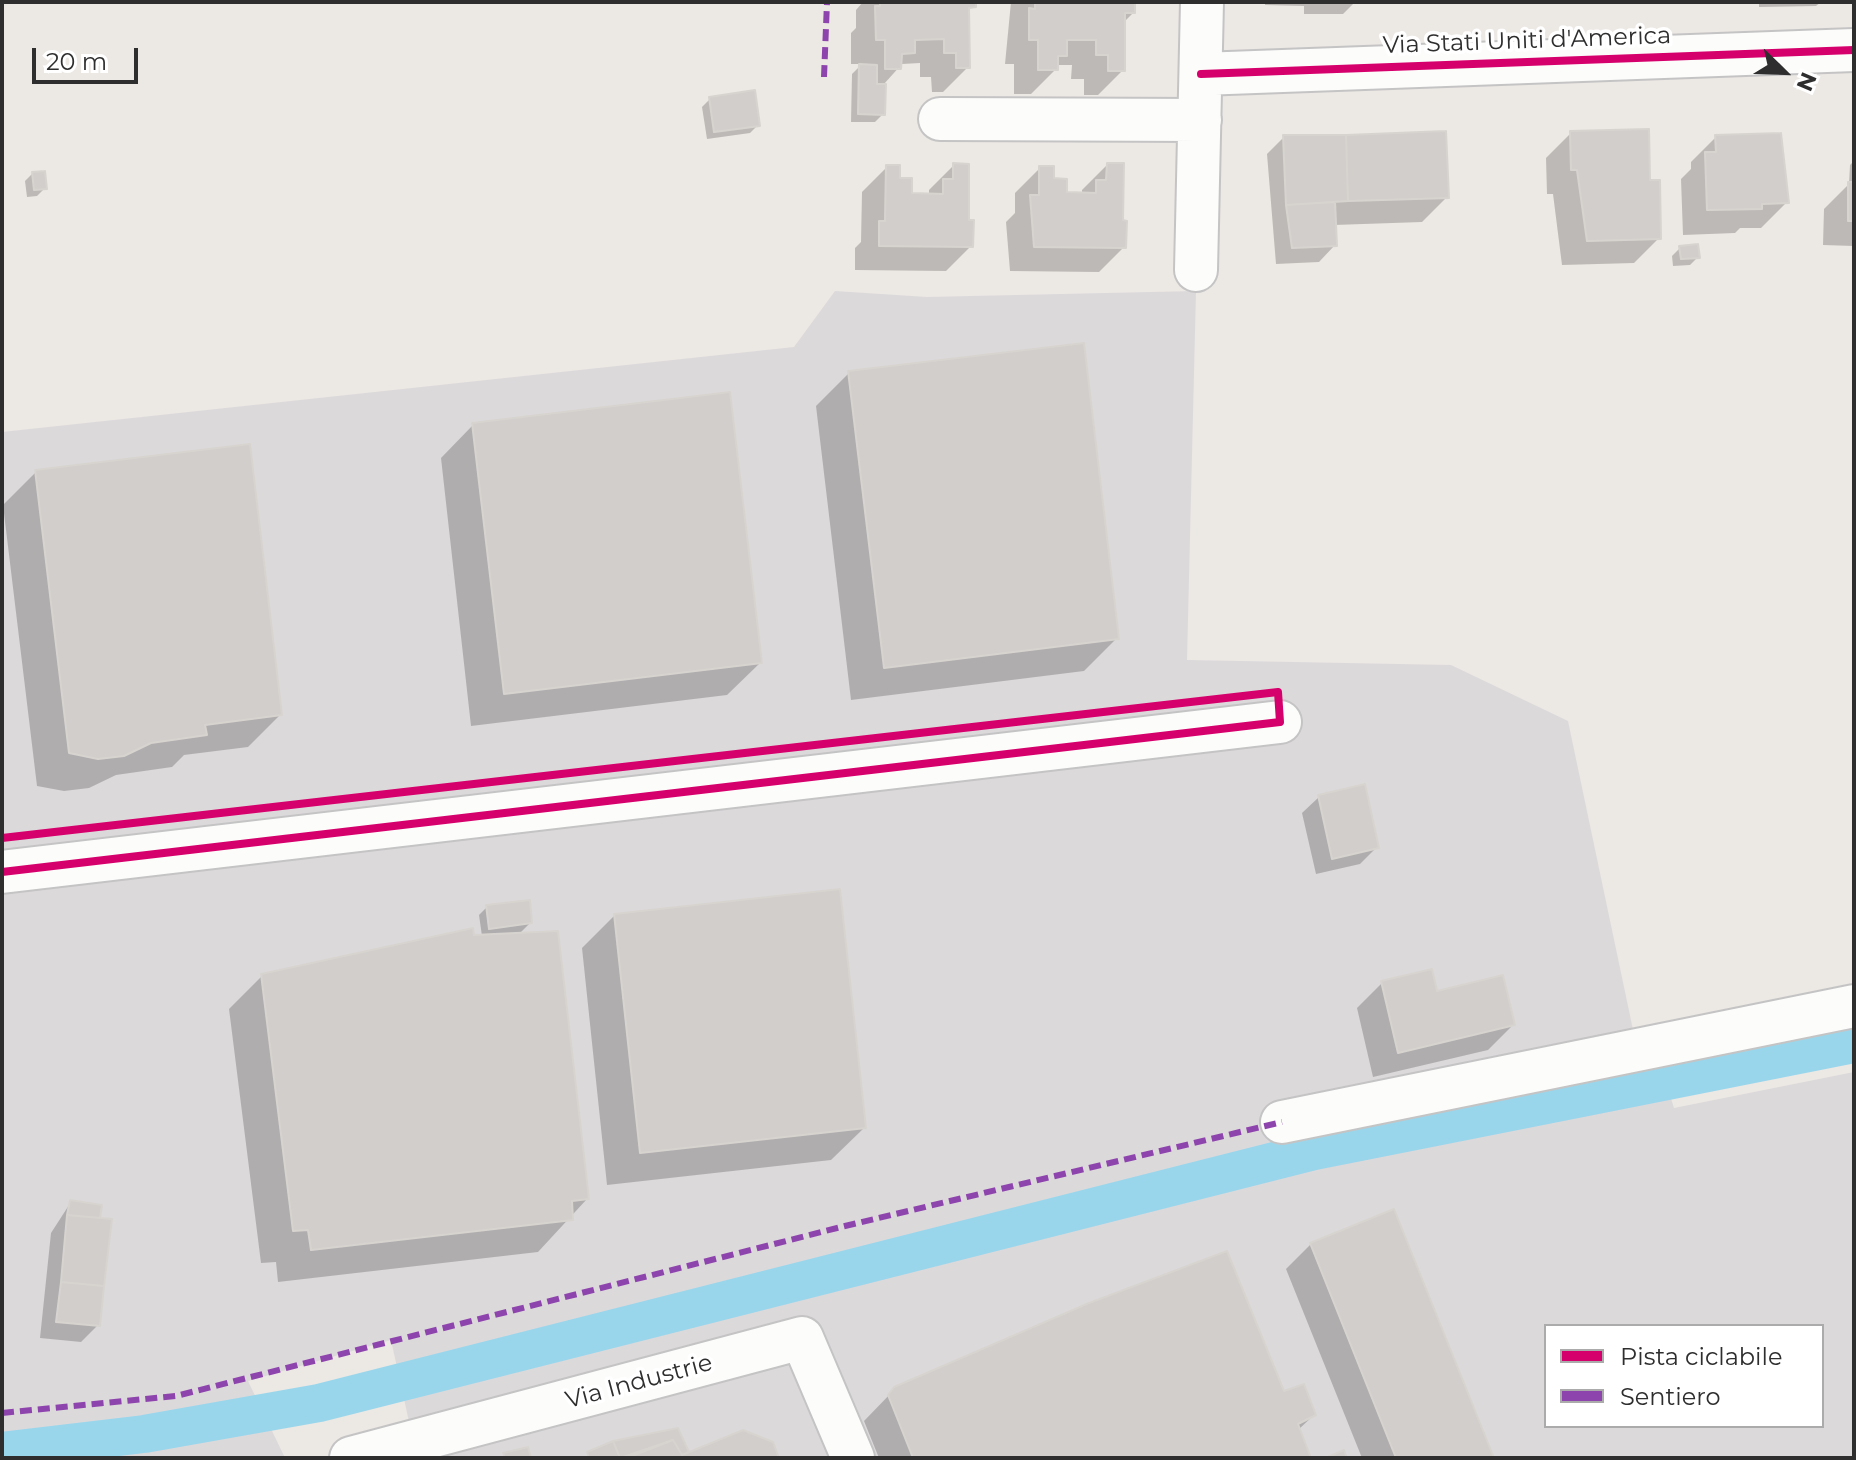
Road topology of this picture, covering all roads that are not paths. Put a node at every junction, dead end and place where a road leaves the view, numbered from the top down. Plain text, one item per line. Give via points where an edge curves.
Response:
1 (1202, 2) edge
2 (1854, 50) edge
3 (1201, 74) junction
4 (940, 119) dead end
5 (1200, 120) junction
6 (1196, 270) dead end
7 (1280, 722) dead end
8 (2, 872) edge
9 (1854, 1006) edge
10 (1282, 1122) dead end
11 (351, 1458) edge
12 (853, 1458) edge

1 - 3 street
2 - 3 street, Via Stati Uniti d'America
3 - 5 street
4 - 5 street
5 - 6 street
7 - 8 street
9 - 10 street
11 - 12 street, Via Industrie via 802,1338

